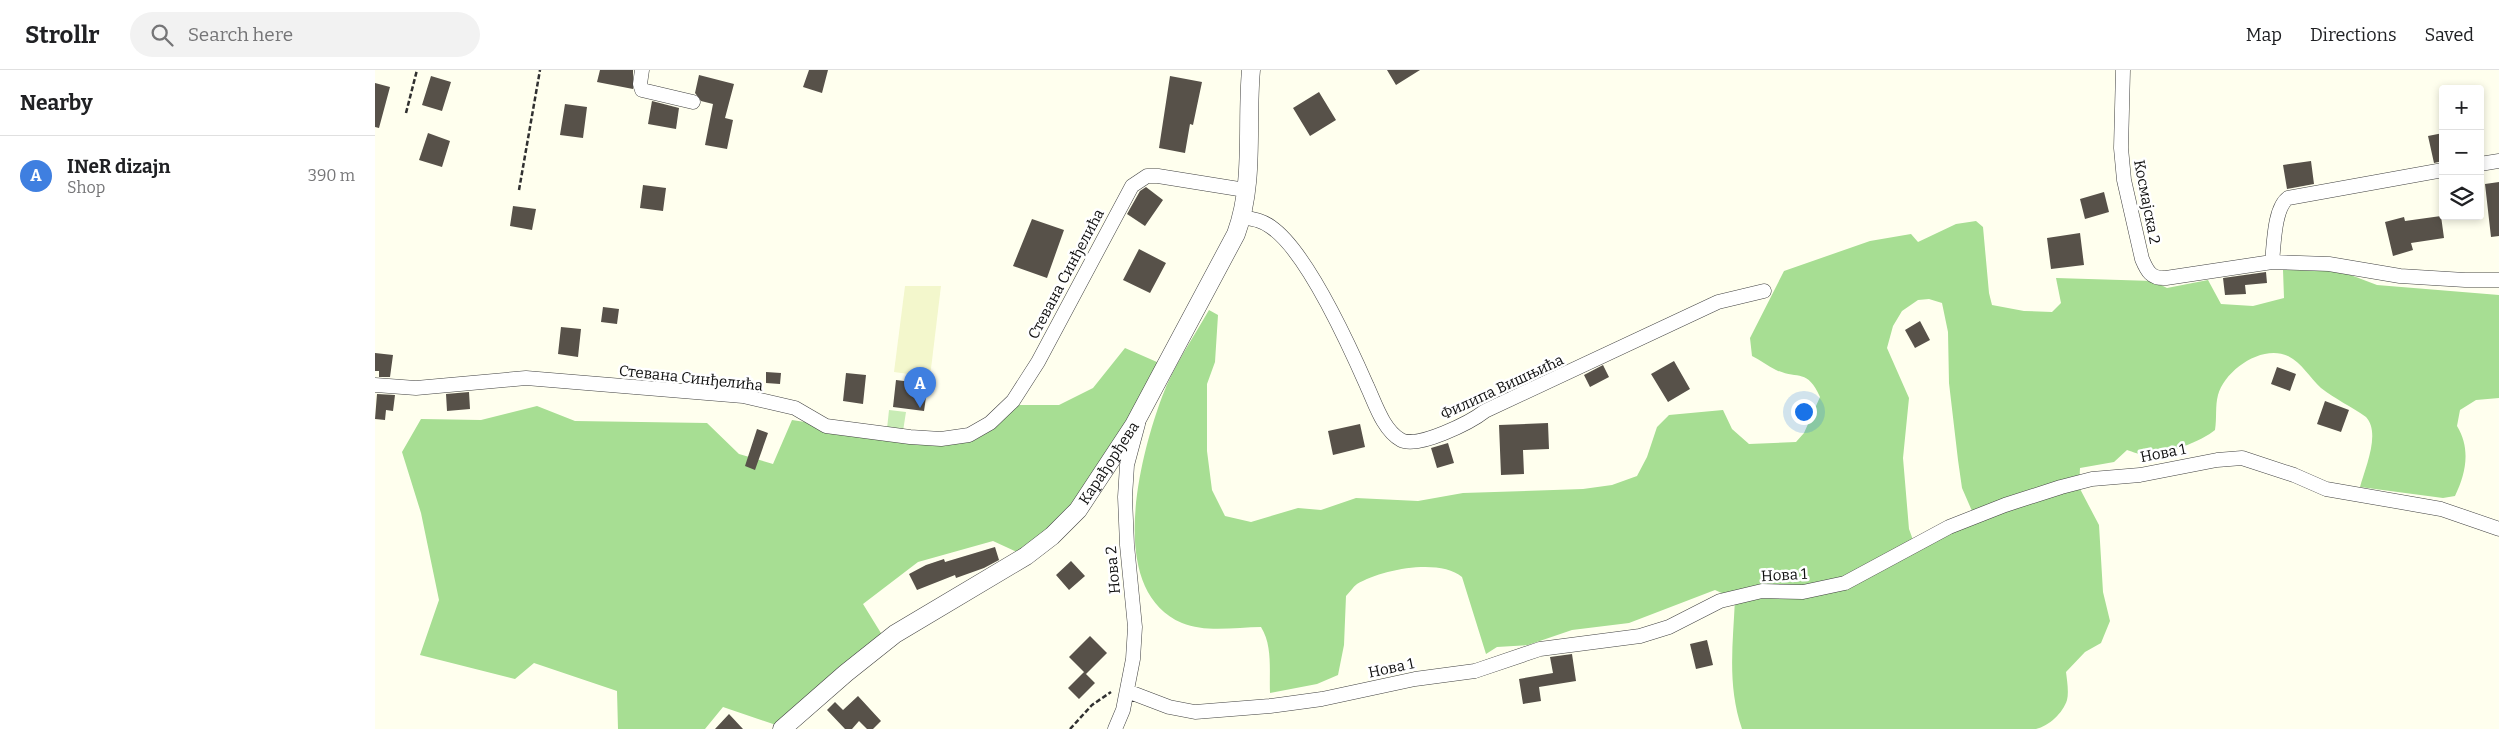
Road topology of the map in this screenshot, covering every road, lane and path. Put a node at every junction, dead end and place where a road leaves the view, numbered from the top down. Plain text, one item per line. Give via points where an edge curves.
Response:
1 (417, 70) edge
2 (540, 70) edge
3 (642, 70) edge
4 (1251, 70) edge
5 (2123, 70) edge
6 (693, 102) dead end
7 (406, 113) dead end
8 (2499, 161) edge
9 (2484, 163) edge
10 (2439, 171) edge
11 (519, 190) dead end
12 (1245, 190) junction
13 (1242, 217) junction
14 (2272, 262) junction
15 (2499, 280) edge
16 (1764, 291) dead end
17 (375, 385) edge
18 (1143, 408) junction
19 (2499, 529) edge
20 (1127, 691) junction
21 (782, 729) edge
22 (1070, 729) edge
23 (1115, 729) edge

1 - 7 path
2 - 11 path
3 - 6 street via 642,90
4 - 12 street, Карађорђева
5 - 14 street, Космајска 2 via 2121,148 2124,180 2134,233 2147,270 2154,277 2166,278
8 - 9 street
10 - 14 street via 2288,198 2279,211
12 - 13 street, Карађорђева
12 - 17 street, Стевана Синђелића via 1158,176 1147,176 1133,186 1038,362 1013,401 990,423 969,435 941,439 826,426 795,408 743,396 526,378 416,388
13 - 16 street, Филипа Вишњића via 1271,226 1290,246 1347,340 1388,428 1407,442 1471,422 1485,411 1718,302
13 - 18 street, Карађорђева via 1226,255
14 - 15 street, Космајска 2 via 2329,264 2400,276
18 - 20 street, Нова 2 via 1127,465 1127,545 1135,627
18 - 21 street, Карађорђева via 1090,494 1051,536 1002,571 895,634
19 - 20 street, Нова 1 via 2441,509 2327,489 2242,458 2217,460 2140,475 2092,479 2005,505 1949,527 1845,583 1803,592 1762,591 1720,601 1669,627 1640,636 1540,649 1475,671 1415,679 1322,699 1195,712
20 - 22 path via 1106,694 1091,705
20 - 23 street, Нова 2

